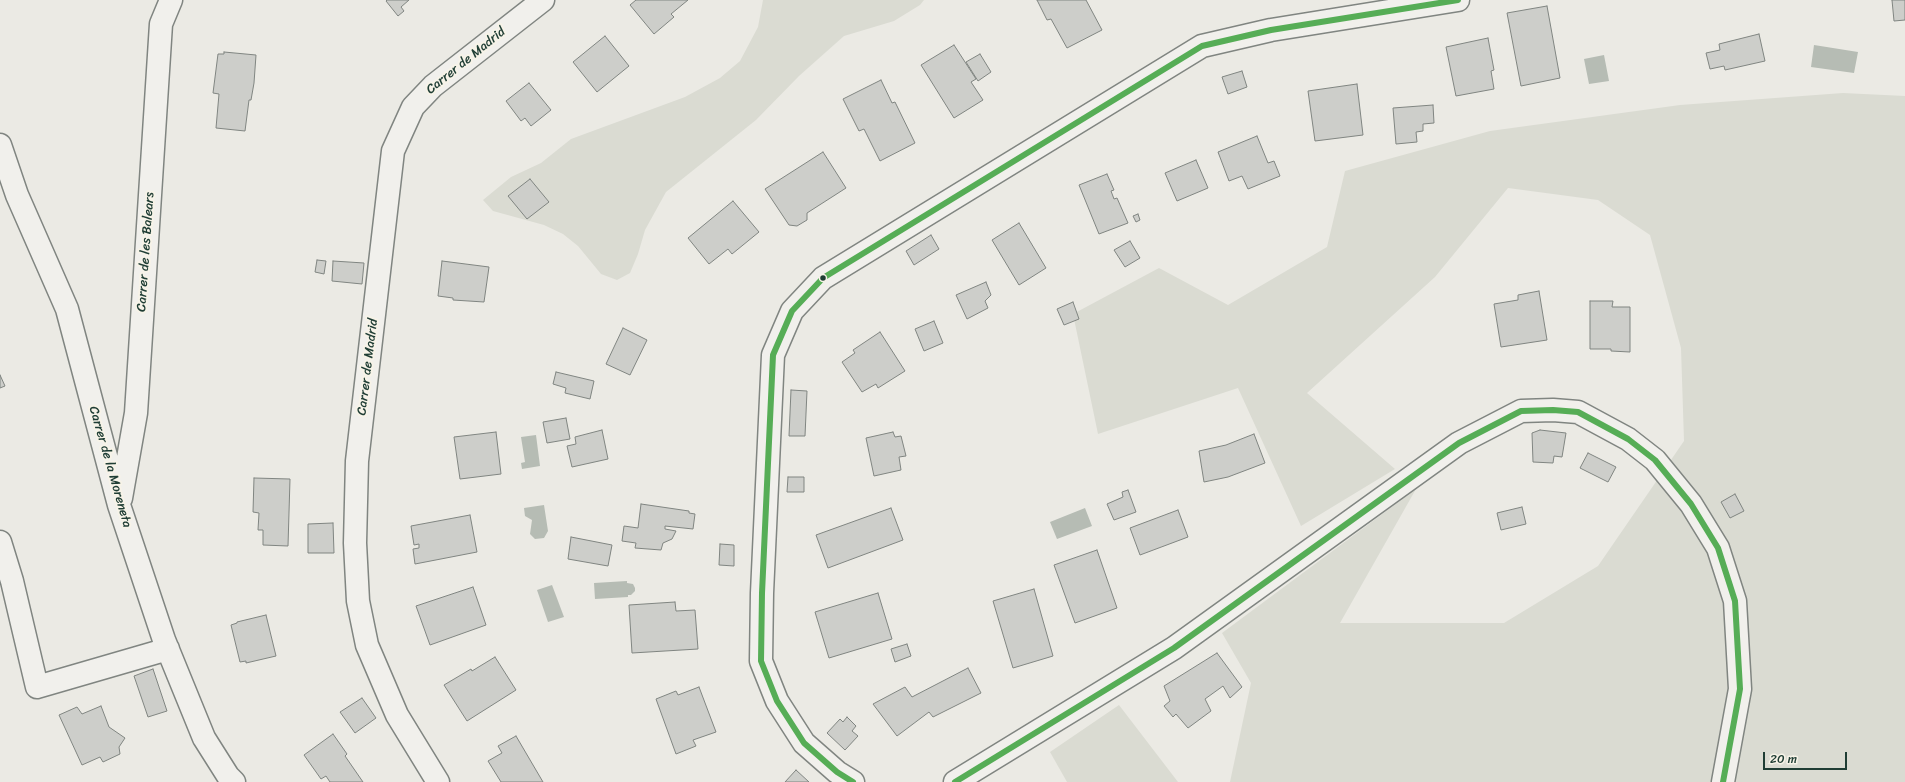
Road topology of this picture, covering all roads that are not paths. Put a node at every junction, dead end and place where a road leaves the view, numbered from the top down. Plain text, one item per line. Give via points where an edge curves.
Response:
1 (171, 0) edge
2 (543, 0) edge
3 (1458, 0) edge
4 (0, 145) edge
5 (119, 505) junction
6 (0, 542) edge
7 (168, 649) junction
8 (234, 782) edge
9 (438, 782) edge
10 (853, 782) edge
11 (955, 782) edge
12 (1723, 782) edge

1 - 5 street, Carrer de les Balears via 161,24 136,413
2 - 9 street, Carrer de Madrid via 433,86 413,107 393,151 357,461 355,543 358,601 367,645 397,714
3 - 10 street via 1271,30 1202,46 823,278 792,311 773,355 761,661 777,701 804,743 837,772
4 - 5 street, Carrer de la Moreneta via 16,195 67,309
5 - 7 street, Carrer de la Moreneta
6 - 7 street via 37,687
7 - 8 street, Carrer de la Moreneta via 204,738
11 - 12 street via 1174,648 1460,443 1521,411 1553,410 1578,412 1628,439 1655,460 1691,504 1718,548 1735,601 1740,689

